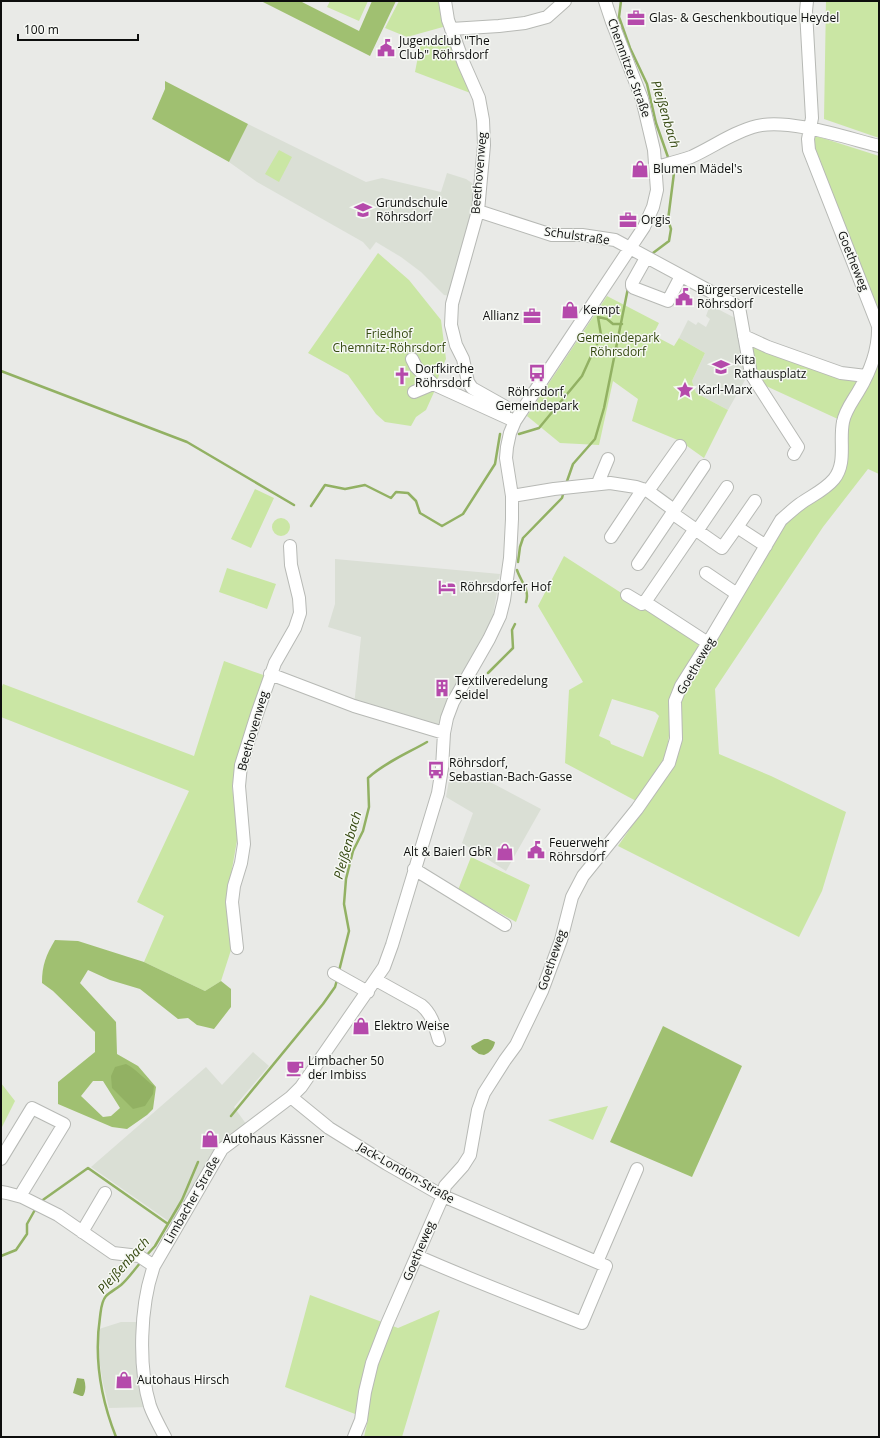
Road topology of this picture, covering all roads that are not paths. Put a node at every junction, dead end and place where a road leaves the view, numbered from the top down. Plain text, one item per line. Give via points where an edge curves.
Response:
1 (445, 1) edge
2 (565, 1) edge
3 (605, 1) edge
4 (807, 1) edge
5 (451, 29) junction
6 (810, 129) junction
7 (879, 146) edge
8 (665, 164) junction
9 (478, 211) junction
10 (630, 249) junction
11 (646, 258) junction
12 (681, 276) junction
13 (744, 336) junction
14 (412, 359) dead end
15 (866, 376) junction
16 (433, 384) junction
17 (414, 392) dead end
18 (504, 415) junction
19 (515, 421) junction
20 (680, 446) dead end
21 (794, 454) dead end
22 (608, 459) dead end
23 (704, 466) dead end
24 (598, 483) junction
25 (727, 487) dead end
26 (645, 490) junction
27 (512, 496) junction
28 (755, 501) dead end
29 (673, 511) junction
30 (737, 527) junction
31 (696, 530) junction
32 (611, 537) dead end
33 (290, 546) dead end
34 (766, 546) junction
35 (638, 564) dead end
36 (706, 573) dead end
37 (737, 594) junction
38 (627, 595) dead end
39 (646, 602) junction
40 (708, 643) junction
41 (270, 674) junction
42 (444, 733) junction
43 (414, 869) junction
44 (505, 925) dead end
45 (238, 948) dead end
46 (338, 976) dead end
47 (376, 980) junction
48 (368, 992) junction
49 (439, 1040) dead end
50 (291, 1096) junction
51 (1, 1159) edge
52 (636, 1169) dead end
53 (1, 1192) edge
54 (105, 1193) dead end
55 (443, 1196) junction
56 (22, 1197) junction
57 (82, 1232) junction
58 (417, 1256) junction
59 (147, 1261) junction
60 (597, 1262) junction
61 (165, 1437) edge
62 (354, 1437) edge

1 - 5 street, Beethovenweg
2 - 5 street via 547,18 499,26
3 - 8 street, Chemnitzer Straße via 642,99 652,137
4 - 6 street, Goetheweg via 812,118
5 - 9 street, Beethovenweg via 479,98 484,120
6 - 7 street
6 - 8 street via 794,125 758,126 744,130 690,157
6 - 15 street, Goetheweg via 809,150 878,326 875,355
8 - 10 street, Chemnitzer Straße via 653,207
9 - 10 street, Schulstraße via 552,235 582,234 615,240
9 - 18 street, Beethovenweg via 452,304 451,325 468,382 472,388 504,406
10 - 11 street, Schulstraße
10 - 19 street, Limbacher Straße
11 - 12 street, Schulstraße
11 - 12 street via 632,283 634,288 668,301
12 - 13 street, Schulstraße via 739,307
13 - 15 street via 841,373
13 - 21 street via 751,374 798,447
14 - 16 street via 416,367
15 - 34 street, Goetheweg via 846,412 841,434 840,468 835,478 781,520
16 - 17 street
16 - 18 street
18 - 19 street
19 - 27 street, Limbacher Straße via 508,440 506,458
20 - 26 street
22 - 24 street
23 - 29 street
24 - 26 street
24 - 27 street
25 - 31 street
26 - 29 street
26 - 32 street
27 - 42 street, Limbacher Straße via 511,541 502,610 454,702
28 - 30 street
29 - 31 street
29 - 35 street
30 - 31 street via 722,548
30 - 34 street
31 - 39 street
33 - 41 street, Beethovenweg via 300,613 295,628
34 - 37 street, Goetheweg
36 - 37 street
37 - 40 street, Goetheweg
38 - 39 street via 642,604
39 - 40 street
40 - 55 street, Goetheweg via 676,701 676,739 669,763 637,809 583,876 572,897 561,940 542,991 516,1045 484,1093 478,1110 470,1155 446,1186
41 - 42 street via 354,706
41 - 45 street, Beethovenweg via 242,765 239,786 244,844 232,902
42 - 43 street, Limbacher Straße via 438,793
43 - 44 street
43 - 47 street, Limbacher Straße via 388,957
46 - 48 street
47 - 48 street, Limbacher Straße
47 - 49 street via 426,1009
48 - 50 street, Limbacher Straße via 311,1073
50 - 55 street, Jack-London-Straße via 329,1128
50 - 59 street, Limbacher Straße via 222,1149
51 - 56 street via 32,1108 64,1124 23,1191
52 - 60 street
53 - 56 street
54 - 57 street
55 - 58 street, Goetheweg
55 - 60 street, Jack-London-Straße
56 - 57 street via 58,1215
57 - 59 street via 113,1254 139,1256
58 - 60 street via 478,1283 582,1323 606,1266
58 - 62 street, Goetheweg via 372,1363 361,1420
59 - 61 street, Limbacher Straße via 150,1279 143,1325 146,1387 150,1407

